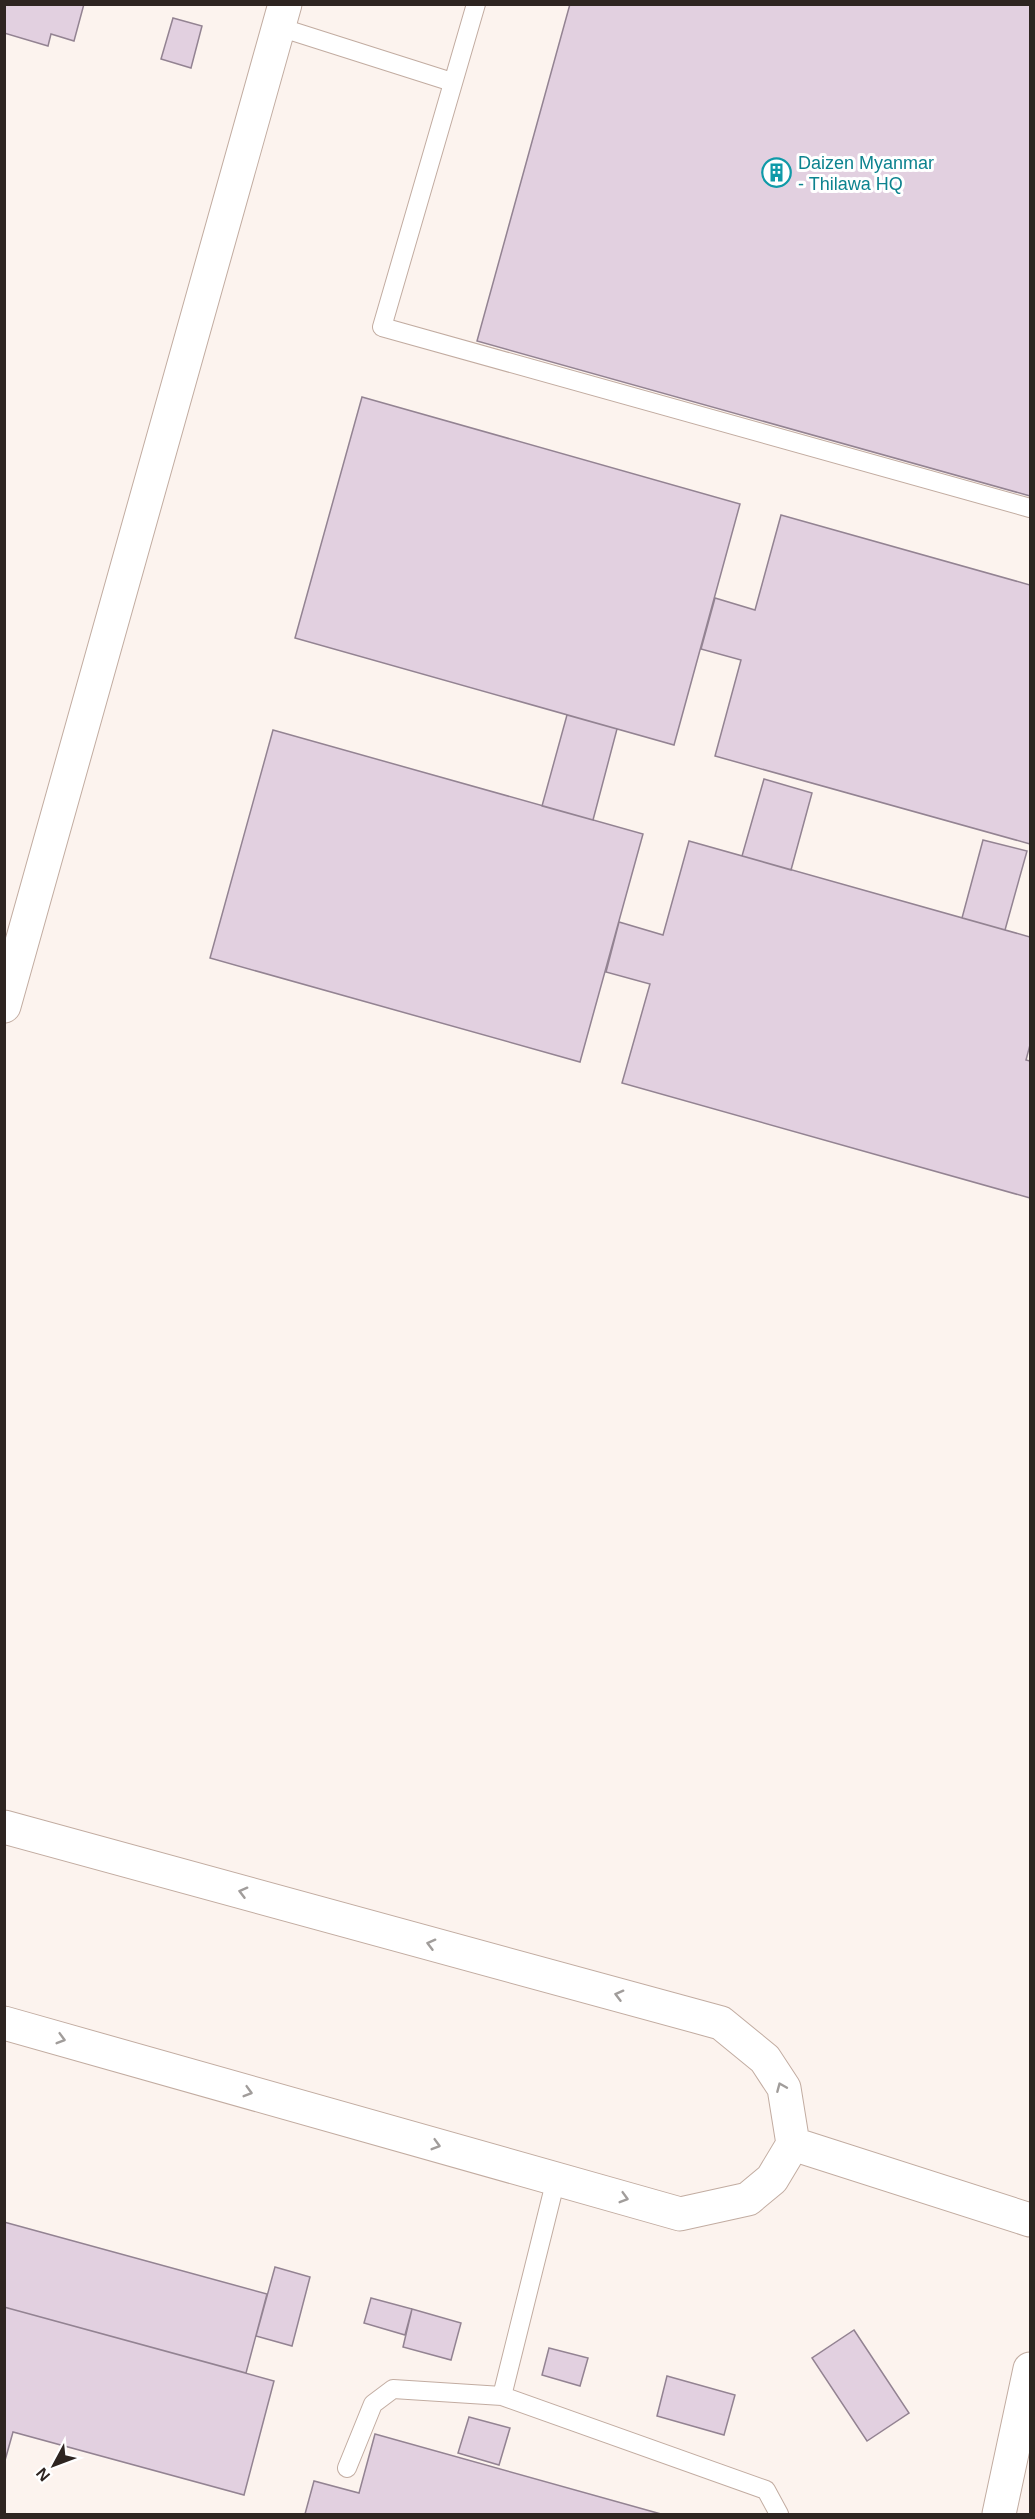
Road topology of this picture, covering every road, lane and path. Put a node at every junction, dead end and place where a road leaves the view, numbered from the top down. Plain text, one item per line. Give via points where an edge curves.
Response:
1 (476, 4) edge
2 (282, 16) edge
3 (452, 82) junction
4 (1030, 508) edge
5 (4, 1006) edge
6 (4, 1827) edge
7 (4, 2023) edge
8 (793, 2144) junction
9 (556, 2179) junction
10 (1030, 2220) edge
11 (1030, 2369) edge
12 (502, 2396) junction
13 (347, 2468) dead end
14 (779, 2514) edge
15 (999, 2514) edge

1 - 3 lane
2 - 3 lane
2 - 5 street
3 - 4 lane via 382,327
8 -> 6 street via 784,2088 765,2059 721,2023
7 -> 9 street
9 -> 8 street via 680,2214 748,2199 772,2179
8 - 10 street
9 - 12 lane
11 - 15 street
12 - 13 lane via 393,2390 373,2404
12 - 14 lane via 766,2490

